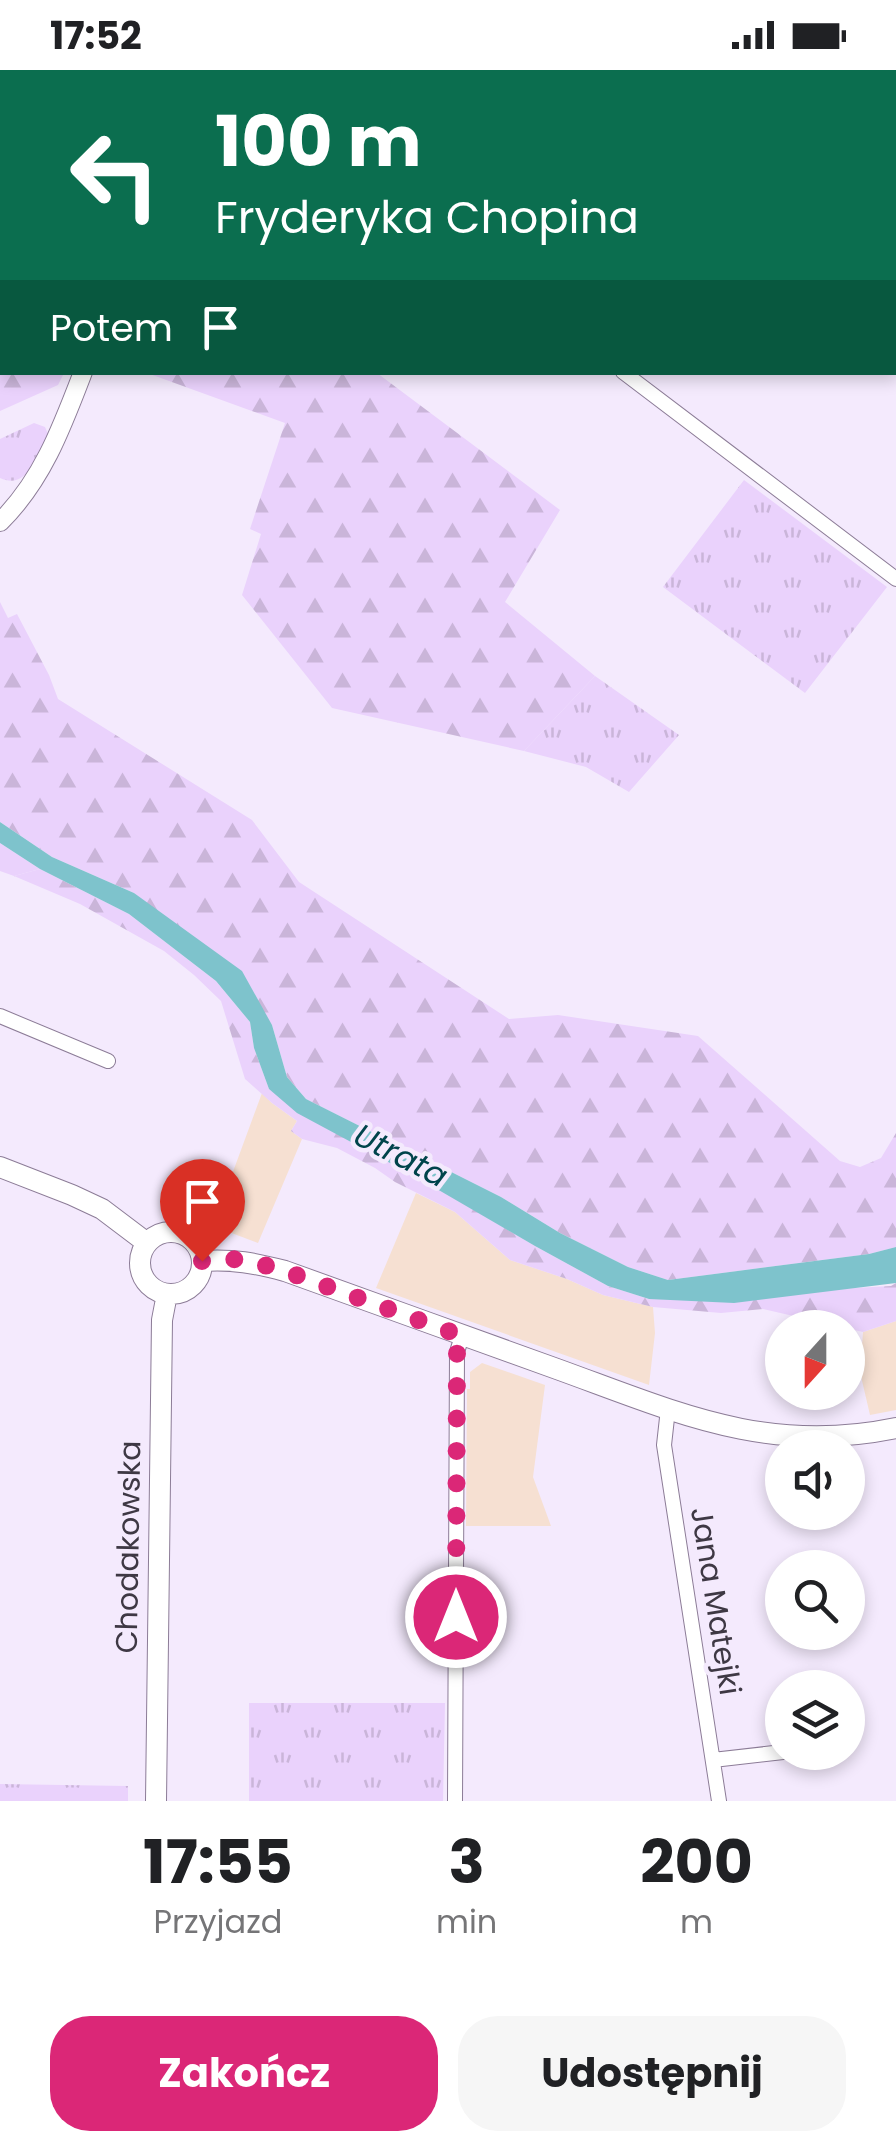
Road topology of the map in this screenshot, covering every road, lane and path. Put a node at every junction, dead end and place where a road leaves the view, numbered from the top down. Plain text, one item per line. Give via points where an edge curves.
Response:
1 (81, 375) edge
2 (627, 375) edge
3 (0, 522) edge
4 (896, 579) edge
5 (0, 1016) edge
6 (108, 1062) dead end
7 (0, 1167) edge
8 (147, 1243) junction
9 (202, 1261) junction
10 (167, 1294) junction
11 (462, 1336) junction
12 (668, 1408) junction
13 (896, 1428) edge
14 (765, 1754) edge
15 (713, 1760) junction
16 (156, 1801) edge
17 (454, 1801) edge
18 (719, 1801) edge

1 - 3 street via 38,475
2 - 4 street
5 - 6 street
7 - 8 main road via 102,1209
8 - 9 main road via 166,1232 180,1234 193,1241
8 - 10 main road via 142,1274
9 - 10 main road via 192,1286
9 - 11 main road via 250,1261 285,1271
10 - 16 main road, Chodakowska
11 - 12 main road
11 - 17 street
12 - 13 main road via 785,1436
12 - 15 street, Jana Matejki via 664,1445
14 - 15 street
15 - 18 street, Jana Matejki

